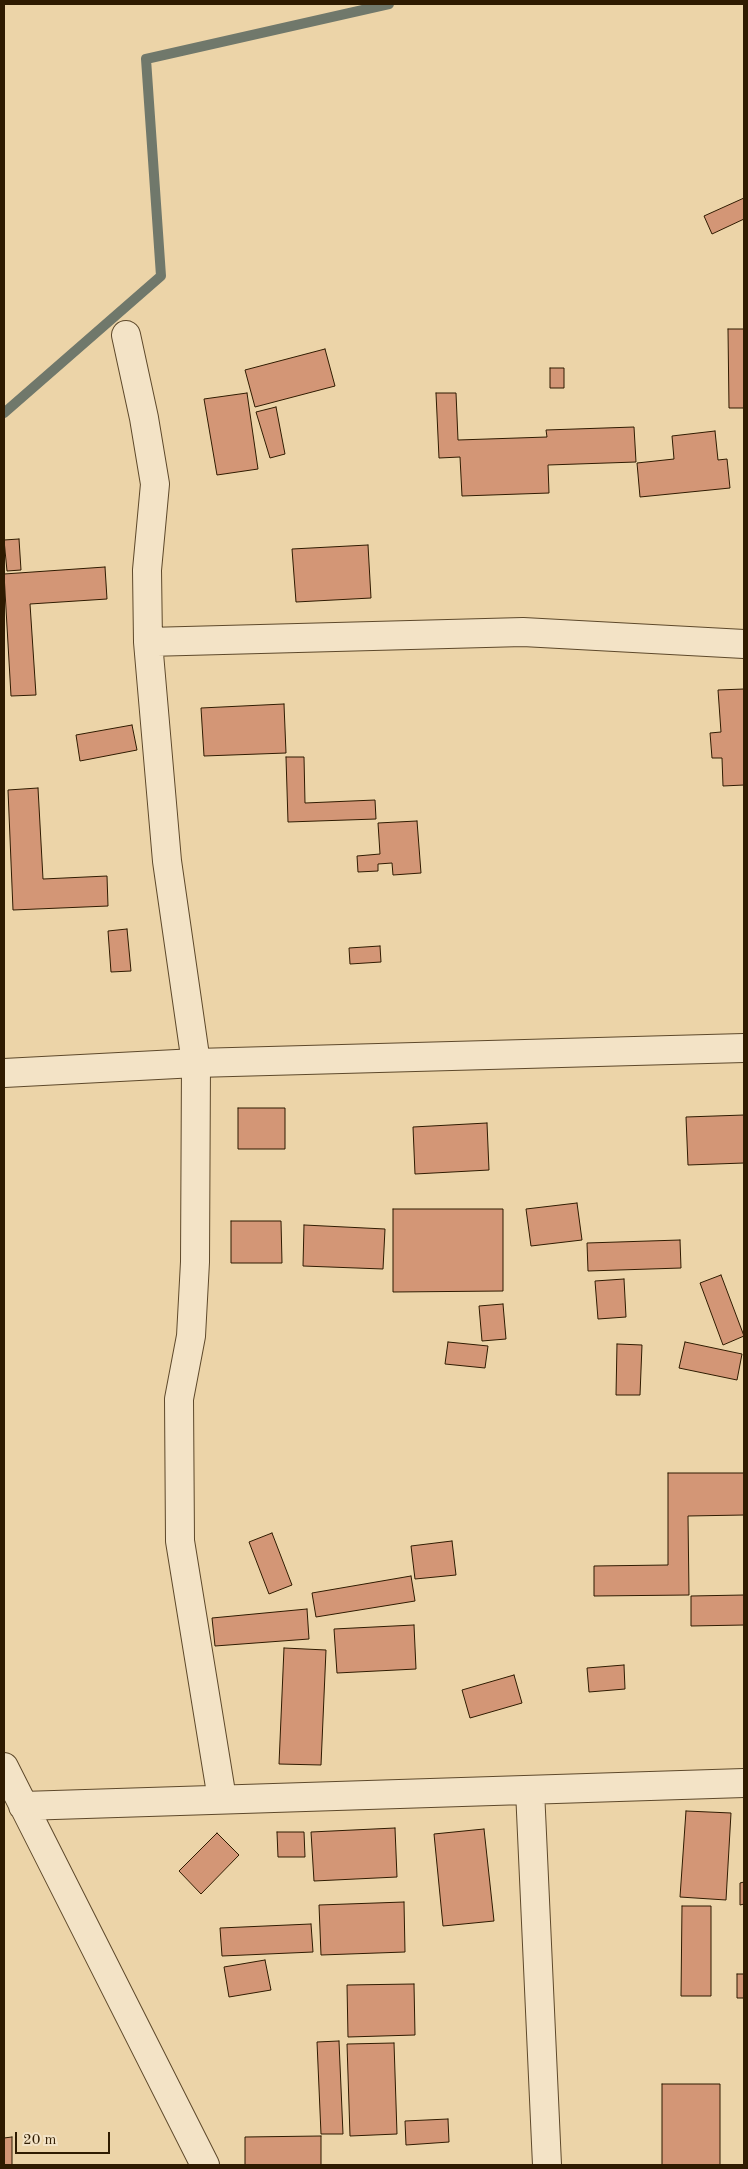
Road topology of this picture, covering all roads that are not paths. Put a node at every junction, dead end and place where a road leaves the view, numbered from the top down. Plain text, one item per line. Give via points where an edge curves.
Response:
1 (126, 335) dead end
2 (148, 642) junction
3 (744, 644) edge
4 (744, 1048) edge
5 (196, 1062) junction
6 (4, 1073) edge
7 (4, 1767) edge
8 (744, 1783) edge
9 (530, 1790) junction
10 (222, 1799) junction
11 (23, 1806) junction
12 (205, 2165) edge
13 (547, 2165) edge

1 - 2 street via 155,484 147,570
2 - 3 street via 523,632
2 - 5 street via 167,861
4 - 5 street
5 - 6 street
5 - 10 street via 195,1262 191,1336 179,1398 180,1541
7 - 11 street
8 - 9 street
9 - 10 street
9 - 13 street
10 - 11 street
11 - 12 street

